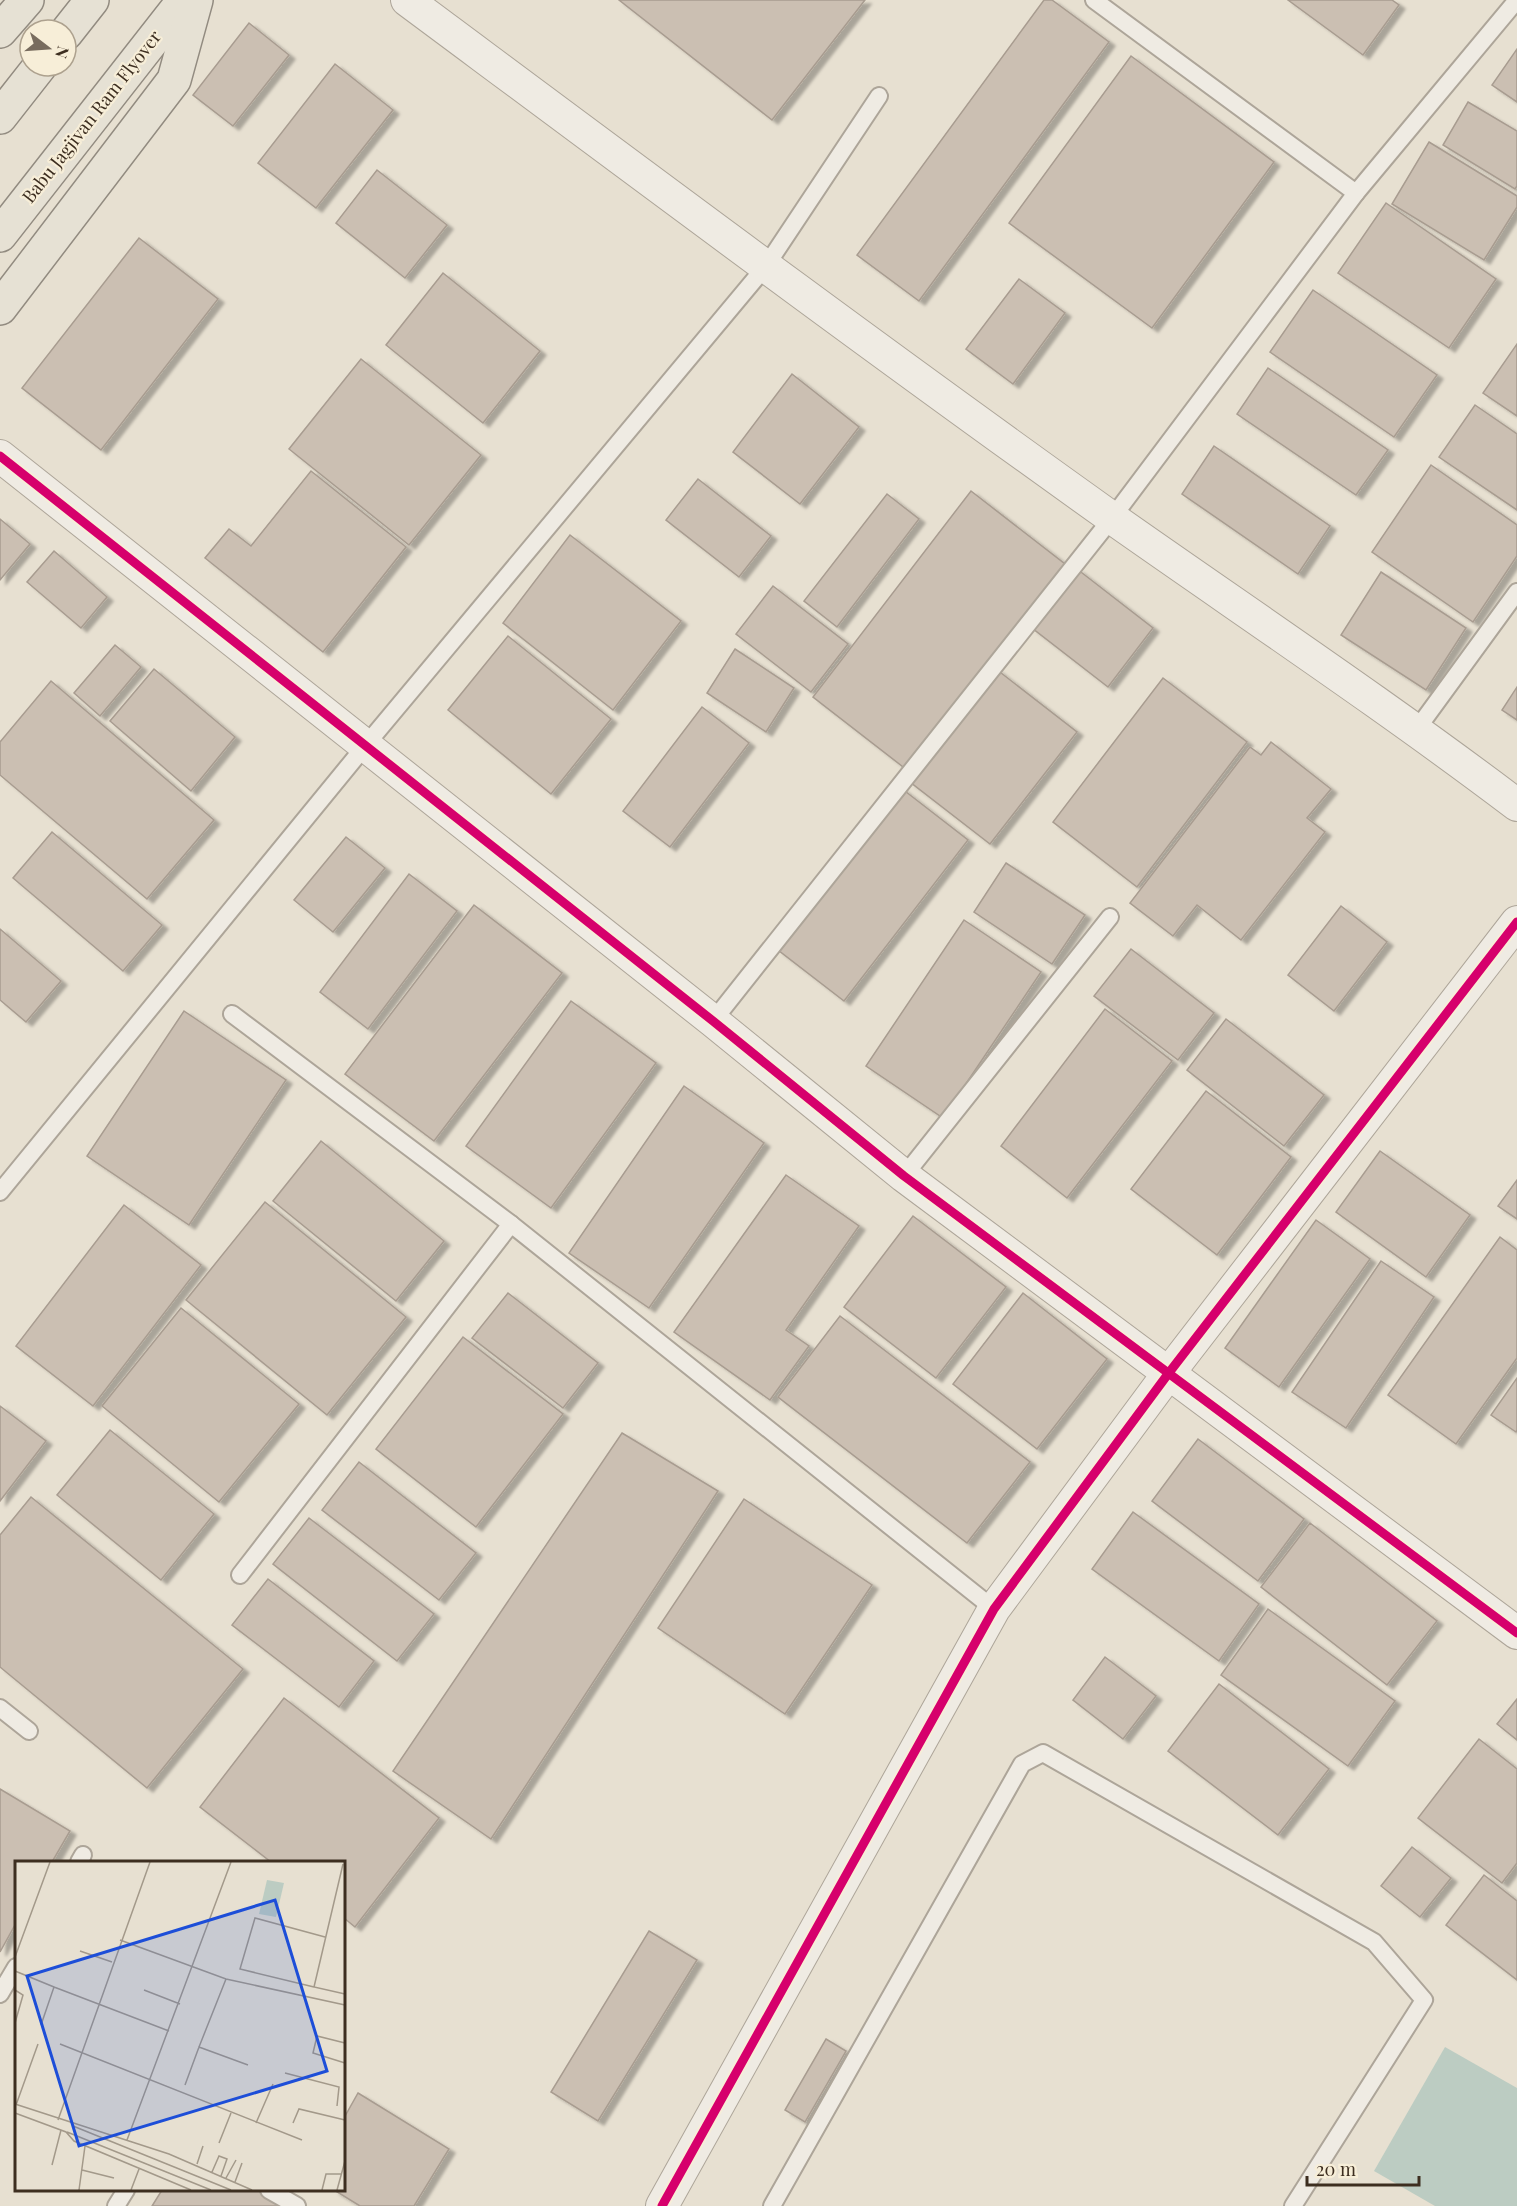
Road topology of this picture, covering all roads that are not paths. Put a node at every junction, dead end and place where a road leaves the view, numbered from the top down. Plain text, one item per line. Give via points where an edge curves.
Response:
1 (27, 0) edge
2 (92, 0) edge
3 (184, 0) edge
4 (196, 0) edge
5 (407, 0) edge
6 (1094, 0) edge
7 (1517, 0) edge
8 (78, 18) edge
9 (0, 31) edge
10 (31, 78) edge
11 (879, 96) dead end
12 (0, 117) edge
13 (1356, 193) junction
14 (0, 235) edge
15 (766, 266) junction
16 (0, 308) edge
17 (0, 456) edge
18 (1112, 518) junction
19 (1517, 592) edge
20 (1417, 729) junction
21 (365, 746) junction
22 (1517, 804) edge
23 (1110, 917) dead end
24 (1517, 922) edge
25 (232, 1014) dead end
26 (713, 1021) junction
27 (904, 1176) junction
28 (0, 1192) edge
29 (512, 1224) junction
30 (1168, 1374) junction
31 (240, 1575) dead end
32 (994, 1609) junction
33 (1517, 1633) edge
34 (0, 1708) edge
35 (28, 1731) dead end
36 (15, 1969) edge
37 (0, 1994) edge
38 (125, 2191) edge
39 (271, 2191) edge
40 (116, 2206) edge
41 (297, 2206) edge
42 (662, 2206) edge
43 (772, 2206) edge
44 (1293, 2206) edge

1 - 9 main road
2 - 8 main road
3 - 14 main road, Babu Jagjivan Ram Flyover
4 - 16 main road via 174,80
5 - 15 street
6 - 13 lane
7 - 13 lane
10 - 12 main road
11 - 15 lane
13 - 18 lane
15 - 18 street
15 - 21 lane
17 - 21 street
18 - 20 street
18 - 26 lane
19 - 20 lane
20 - 22 street
21 - 26 street
21 - 28 lane
23 - 27 lane
24 - 30 street
25 - 29 lane
26 - 27 street
27 - 30 street
29 - 31 lane
29 - 32 lane
30 - 32 street
30 - 33 street
32 - 42 street
34 - 35 lane
36 - 37 lane
38 - 40 lane
39 - 41 lane
43 - 44 lane via 1022,1764 1043,1753 1374,1942 1424,2000

